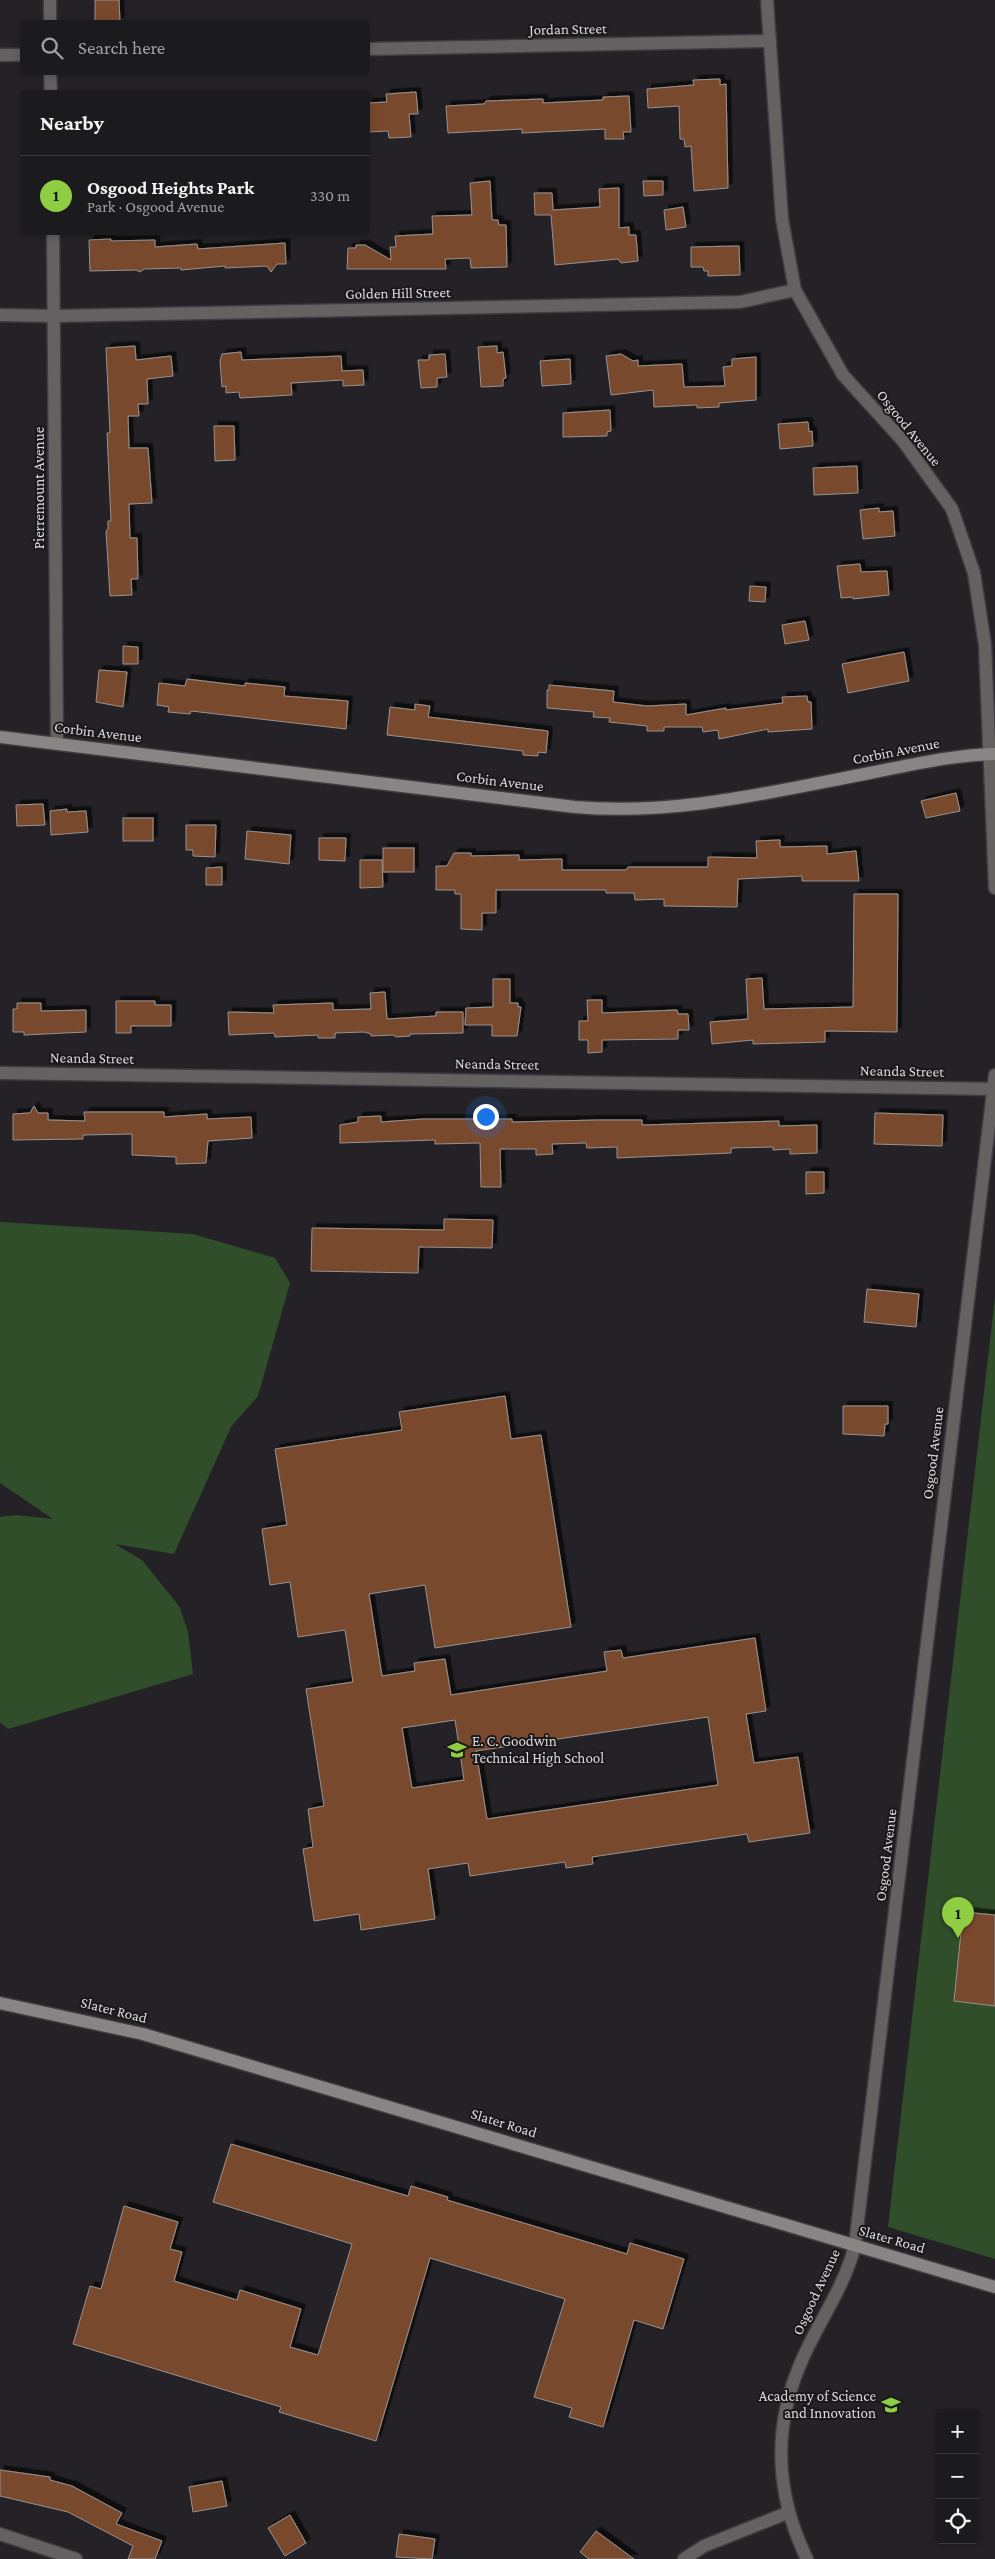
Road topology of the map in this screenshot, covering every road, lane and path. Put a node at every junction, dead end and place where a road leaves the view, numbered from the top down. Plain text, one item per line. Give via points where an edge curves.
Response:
1 (50, 0) edge
2 (767, 0) edge
3 (50, 20) edge
4 (770, 41) junction
5 (370, 49) edge
6 (0, 55) edge
7 (20, 55) edge
8 (50, 75) edge
9 (51, 90) edge
10 (53, 235) edge
11 (795, 290) junction
12 (0, 315) edge
13 (55, 316) junction
14 (0, 737) edge
15 (57, 744) junction
16 (992, 754) edge
17 (995, 888) edge
18 (0, 1073) edge
19 (995, 1075) edge
20 (994, 1089) junction
21 (0, 2003) edge
22 (855, 2245) junction
23 (995, 2286) edge
24 (787, 2512) junction
25 (0, 2534) edge
26 (76, 2559) edge
27 (684, 2559) edge
28 (807, 2559) edge

1 - 3 street
2 - 4 street, Osgood Avenue
4 - 5 street, Jordan Street
4 - 11 street, Osgood Avenue via 782,219
6 - 7 street
8 - 9 street
10 - 13 street, Pierremount Avenue
11 - 13 street, Golden Hill Street via 740,302
11 - 16 street, Osgood Avenue via 843,375 903,441 952,510 975,582 985,645
12 - 13 street, Golden Hill Street
13 - 15 street, Pierremount Avenue
14 - 15 main road, Corbin Avenue
15 - 16 main road, Corbin Avenue via 575,807 636,810 694,806 943,759
16 - 17 street, Osgood Avenue
18 - 20 street, Neanda Street
19 - 20 street, Osgood Avenue
20 - 22 street, Osgood Avenue
21 - 22 main road, Slater Road via 100,2022 161,2039
22 - 23 main road, Slater Road
22 - 24 street, Osgood Avenue via 843,2279 802,2360 789,2398 781,2454
24 - 27 street via 704,2546
24 - 28 street, Osgood Avenue
25 - 26 street

